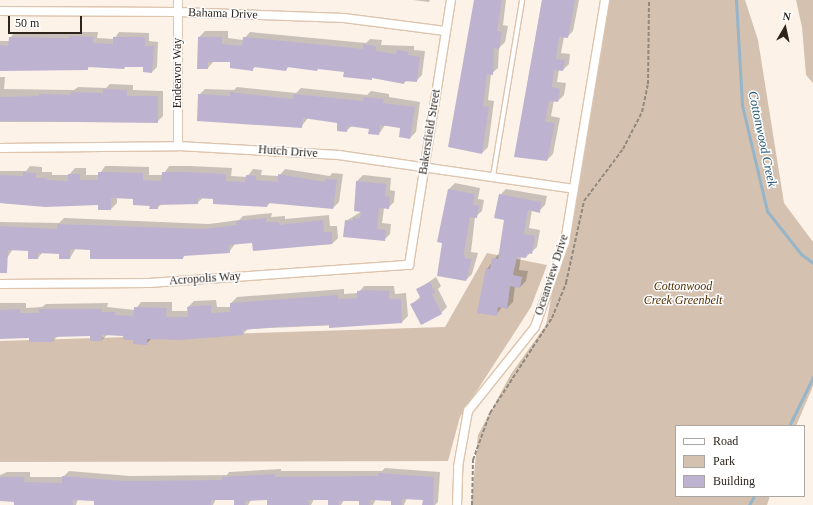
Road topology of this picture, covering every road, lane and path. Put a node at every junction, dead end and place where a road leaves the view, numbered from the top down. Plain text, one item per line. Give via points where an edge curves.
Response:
1 (178, 0) edge
2 (451, 0) edge
3 (522, 0) edge
4 (604, 0) edge
5 (0, 11) edge
6 (178, 12) junction
7 (445, 32) junction
8 (178, 146) junction
9 (0, 148) edge
10 (425, 166) junction
11 (493, 176) junction
12 (574, 189) junction
13 (409, 265) joint
14 (0, 284) edge
15 (457, 505) edge

1 - 6 street, Endeavor Way
2 - 7 street, Bakersfield Street
3 - 11 lane
4 - 12 street, Oceanview Drive
5 - 6 street, Bahama Drive
6 - 7 street, Bahama Drive via 344,18
6 - 8 street, Endeavor Way
7 - 10 street, Bakersfield Street
8 - 9 street, Hutch Drive
8 - 10 street, Hutch Drive via 339,155
10 - 11 street, Hutch Drive
10 - 13 street, Bakersfield Street
11 - 12 street, Hutch Drive
12 - 15 street, Oceanview Drive via 565,242 535,327 468,411 458,467
13 - 14 street, Acropolis Way via 149,283

